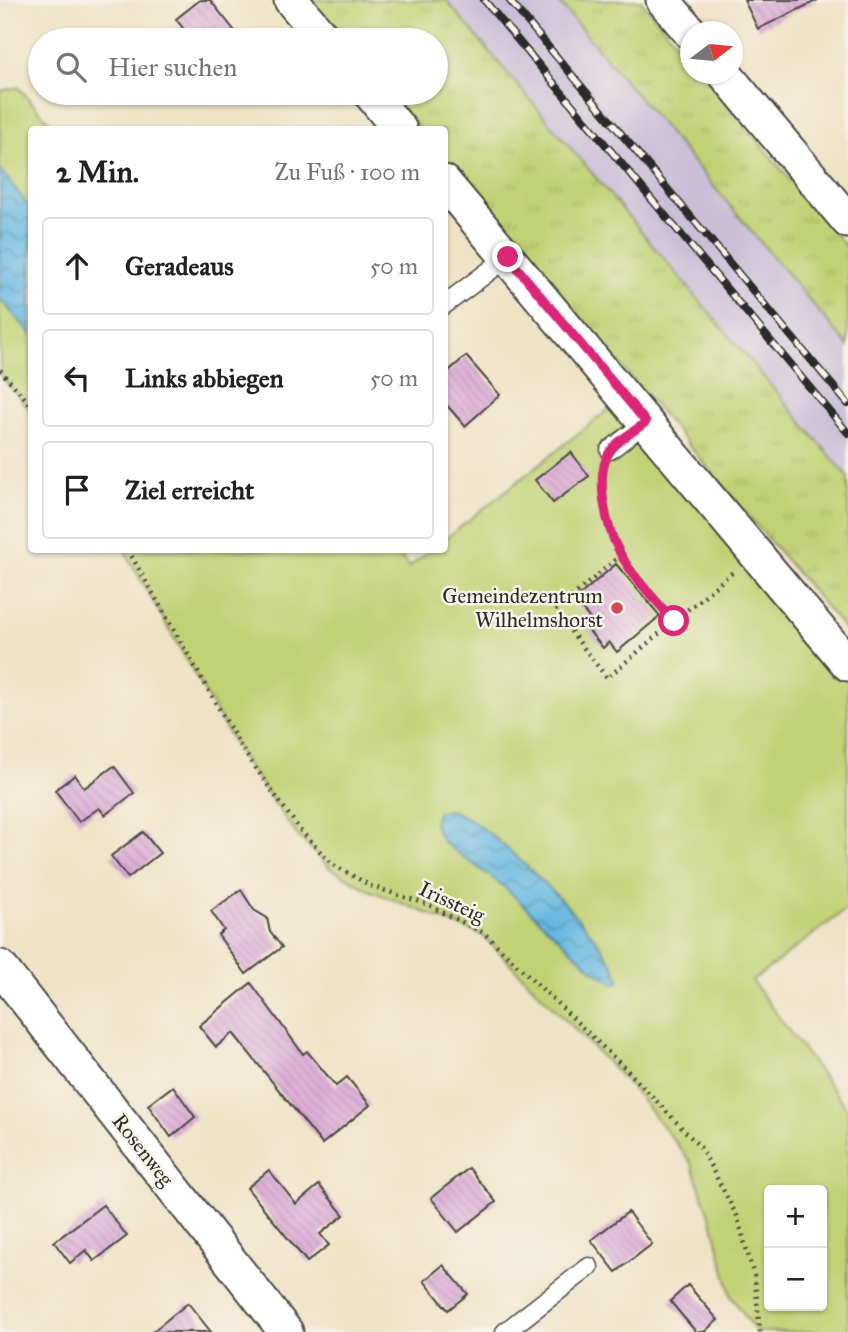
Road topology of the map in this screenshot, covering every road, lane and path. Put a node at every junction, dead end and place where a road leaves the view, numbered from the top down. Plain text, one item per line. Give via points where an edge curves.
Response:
1 (291, 0) edge
2 (663, 0) edge
3 (681, 21) edge
4 (315, 28) edge
5 (734, 84) edge
6 (380, 105) edge
7 (397, 126) edge
8 (448, 187) edge
9 (846, 216) edge
10 (508, 257) junction
11 (448, 302) edge
12 (0, 370) edge
13 (28, 402) edge
14 (646, 422) junction
15 (610, 450) joint
16 (130, 553) edge
17 (755, 553) junction
18 (621, 555) junction
19 (674, 621) junction
20 (848, 664) edge
21 (0, 967) edge
22 (589, 1267) dead end
23 (286, 1332) edge
24 (505, 1332) edge
25 (760, 1332) edge

1 - 4 street
2 - 3 street
5 - 9 street
6 - 7 street
8 - 10 street
10 - 11 lane
10 - 14 street
12 - 13 path
14 - 15 lane
14 - 17 street
15 - 18 path via 604,463 604,502
16 - 25 path, Irissteig via 244,752 300,830 332,864 371,886 426,904 484,933 701,1148 737,1216 755,1279
17 - 19 path
17 - 20 street
18 - 19 path
18 - 19 path via 555,611 607,678
21 - 23 street, Rosenweg
22 - 24 lane

